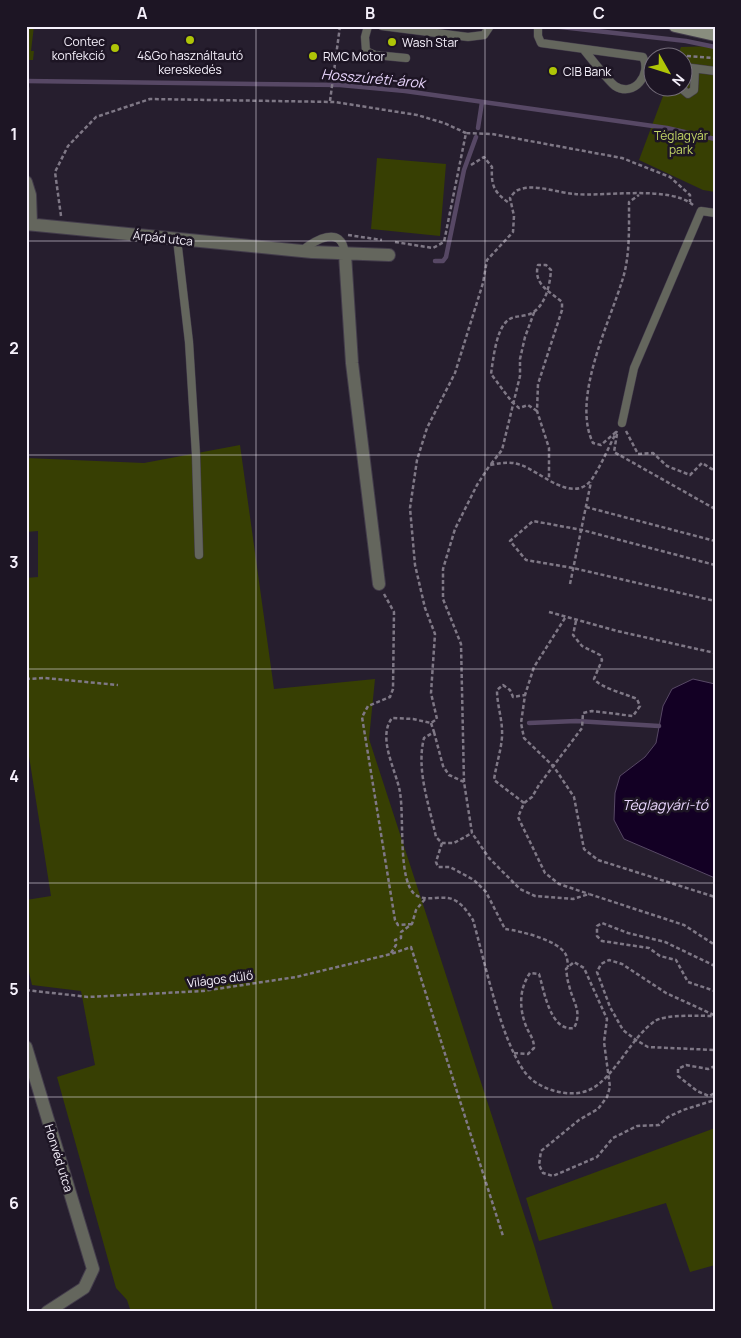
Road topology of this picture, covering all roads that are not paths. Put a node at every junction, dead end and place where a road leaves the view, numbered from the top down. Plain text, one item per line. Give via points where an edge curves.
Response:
1 (368, 26) edge
2 (382, 26) edge
3 (490, 26) edge
4 (538, 26) edge
5 (675, 26) edge
6 (715, 35) edge
7 (584, 50) junction
8 (406, 58) dead end
9 (695, 69) joint
10 (715, 71) edge
11 (694, 90) edge
12 (26, 182) edge
13 (715, 213) edge
14 (29, 224) edge
15 (177, 239) junction
16 (301, 251) junction
17 (344, 254) junction
18 (389, 255) dead end
19 (622, 423) road end
20 (199, 555) dead end
21 (379, 584) road end
22 (26, 1047) edge
23 (48, 1312) edge

1 - 8 lane via 366,51
2 - 3 lane via 468,37 484,35
4 - 7 lane via 541,43
5 - 6 main road
7 - 7 lane via 642,57 646,63 645,76 637,86 624,90 614,86
9 - 10 lane
9 - 11 lane
12 - 14 street via 30,195
13 - 19 lane via 701,211 634,368
14 - 15 street, Árpád utca
15 - 16 street, Árpád utca
15 - 20 lane via 189,342
16 - 17 street, Árpád utca
16 - 17 lane via 322,237 334,238 342,244
17 - 18 street, Árpád utca
17 - 21 street via 352,363
22 - 23 street, Honvéd utca via 93,1269 84,1288

